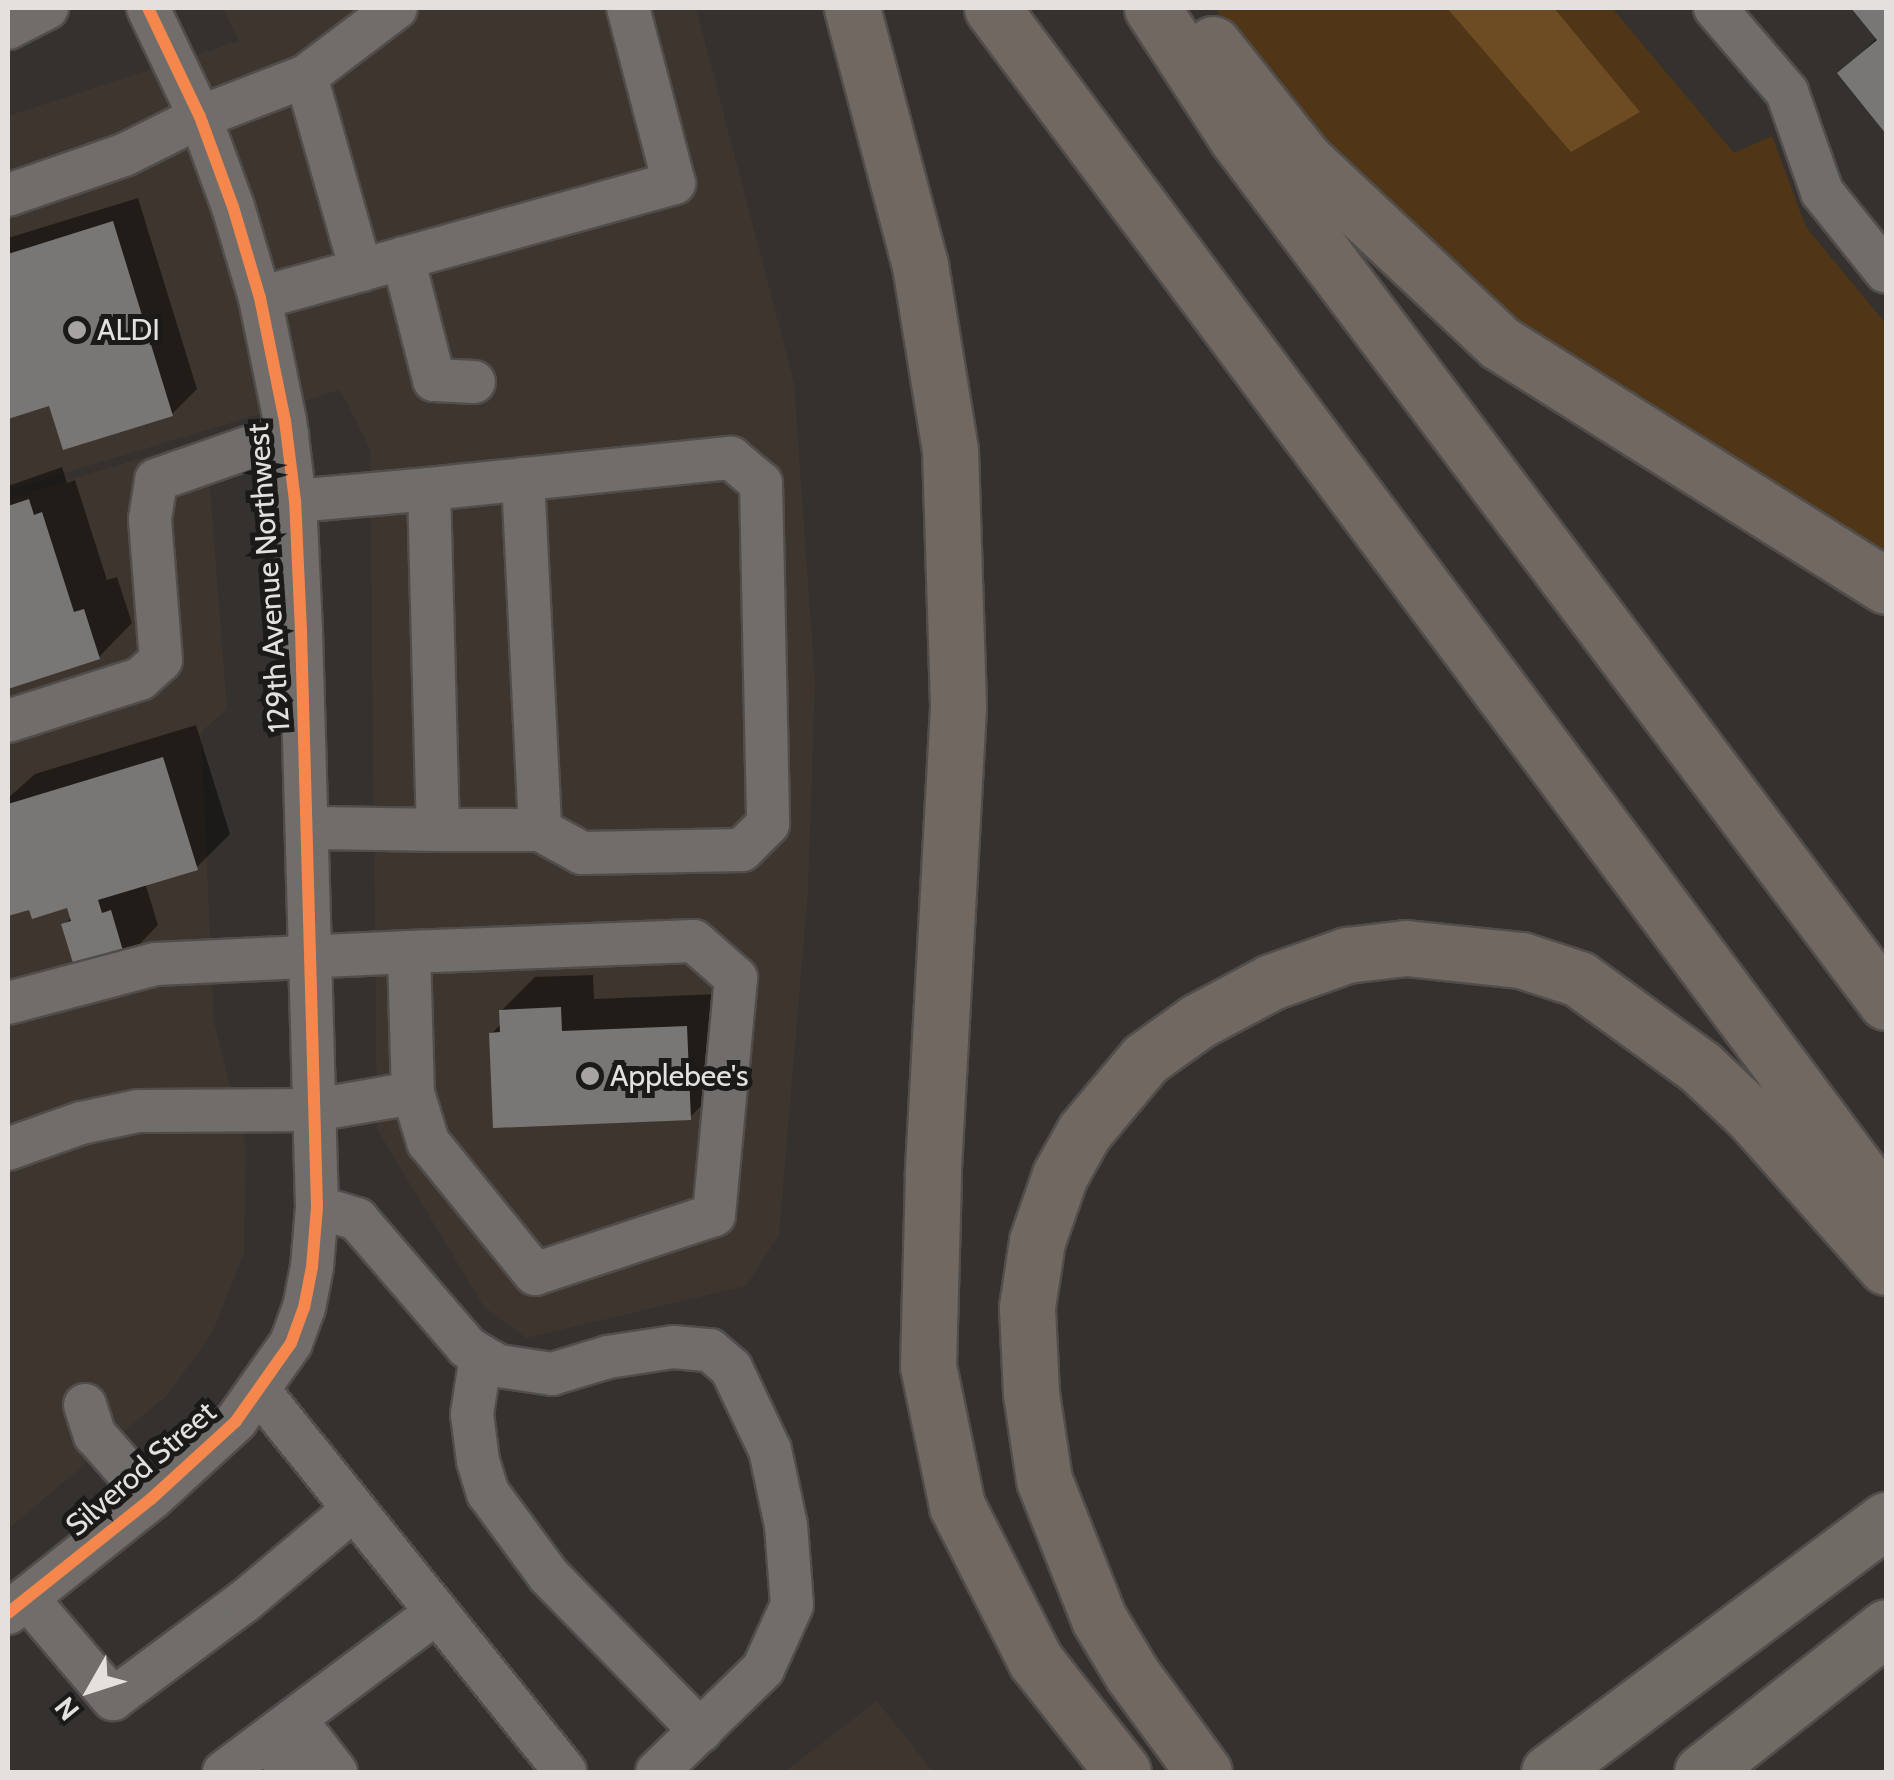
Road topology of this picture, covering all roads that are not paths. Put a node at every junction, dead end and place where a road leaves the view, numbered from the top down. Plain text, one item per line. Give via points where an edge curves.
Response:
1 (47, 8) edge
2 (148, 8) edge
3 (396, 8) edge
4 (628, 8) edge
5 (852, 8) edge
6 (992, 8) edge
7 (1152, 8) edge
8 (1185, 8) edge
9 (1715, 8) edge
10 (8, 28) edge
11 (306, 76) junction
12 (200, 117) junction
13 (8, 195) edge
14 (403, 258) junction
15 (361, 270) junction
16 (1886, 272) edge
17 (260, 298) junction
18 (474, 382) dead end
19 (287, 434) junction
20 (523, 479) junction
21 (429, 489) junction
22 (295, 501) junction
23 (1886, 586) edge
24 (8, 721) edge
25 (307, 828) junction
26 (438, 830) junction
27 (540, 830) junction
28 (409, 952) junction
29 (308, 957) junction
30 (1886, 1002) edge
31 (8, 1003) edge
32 (412, 1093) junction
33 (314, 1110) junction
34 (8, 1149) edge
35 (317, 1207) junction
36 (1886, 1208) edge
37 (1886, 1268) edge
38 (481, 1356) junction
39 (260, 1392) junction
40 (86, 1405) dead end
41 (151, 1499) junction
42 (354, 1509) junction
43 (1886, 1520) edge
44 (17, 1606) edge
45 (436, 1612) junction
46 (1886, 1627) edge
47 (701, 1731) junction
48 (285, 1744) edge
49 (224, 1772) edge
50 (336, 1772) edge
51 (565, 1772) edge
52 (657, 1772) edge
53 (1123, 1772) edge
54 (1204, 1772) edge
55 (1550, 1772) edge
56 (1702, 1772) edge

1 - 10 street
2 - 12 street, 129th Avenue Northwest
3 - 11 street
4 - 14 street via 674,182
5 - 53 highway via 920,265 950,450 958,707 928,1366 957,1506 1035,1660
6 - 36 highway
7 - 30 highway via 1236,137 1382,336
8 - 23 highway via 1304,159 1500,344
9 - 16 street via 1787,92 1822,192
11 - 12 street
11 - 15 street
12 - 13 street via 124,155
12 - 17 street, 129th Avenue Northwest
14 - 15 street
14 - 18 street via 434,380
15 - 17 street
17 - 19 street, 129th Avenue Northwest
19 - 22 street, 129th Avenue Northwest
19 - 24 street via 156,480 150,519 161,660 140,679
20 - 21 street
20 - 27 street
20 - 27 street via 731,458 760,483 768,824 742,850 582,852
21 - 22 street
21 - 26 street
22 - 25 street, 129th Avenue Northwest
25 - 26 street
25 - 29 street, 129th Avenue Northwest
26 - 27 street
28 - 29 street
28 - 32 street
28 - 32 street via 694,941 736,978 714,1215 535,1274 428,1142
29 - 31 street via 156,964
29 - 33 street, 129th Avenue Northwest
32 - 33 street
33 - 34 street via 138,1111
33 - 35 street, Silverod Street
35 - 38 street via 357,1219
35 - 39 street, Silverod Street via 304,1308
37 - 54 highway via 1700,1067 1579,979 1520,960 1406,948 1347,955 1271,982 1144,1059 1084,1132 1042,1224 1027,1307 1031,1394 1044,1480 1099,1619
38 - 47 street via 472,1414 488,1493 549,1576
38 - 47 street via 499,1366 552,1374 673,1347 710,1350 731,1368 770,1450 786,1525 792,1605 763,1669
39 - 41 street, Silverod Street via 205,1453
39 - 42 street
40 - 41 street via 95,1435
41 - 44 street, Silverod Street
42 - 44 street via 113,1699
42 - 45 street
43 - 55 main road
45 - 48 street
45 - 51 street
46 - 56 main road
47 - 52 street
48 - 49 street
48 - 50 street

